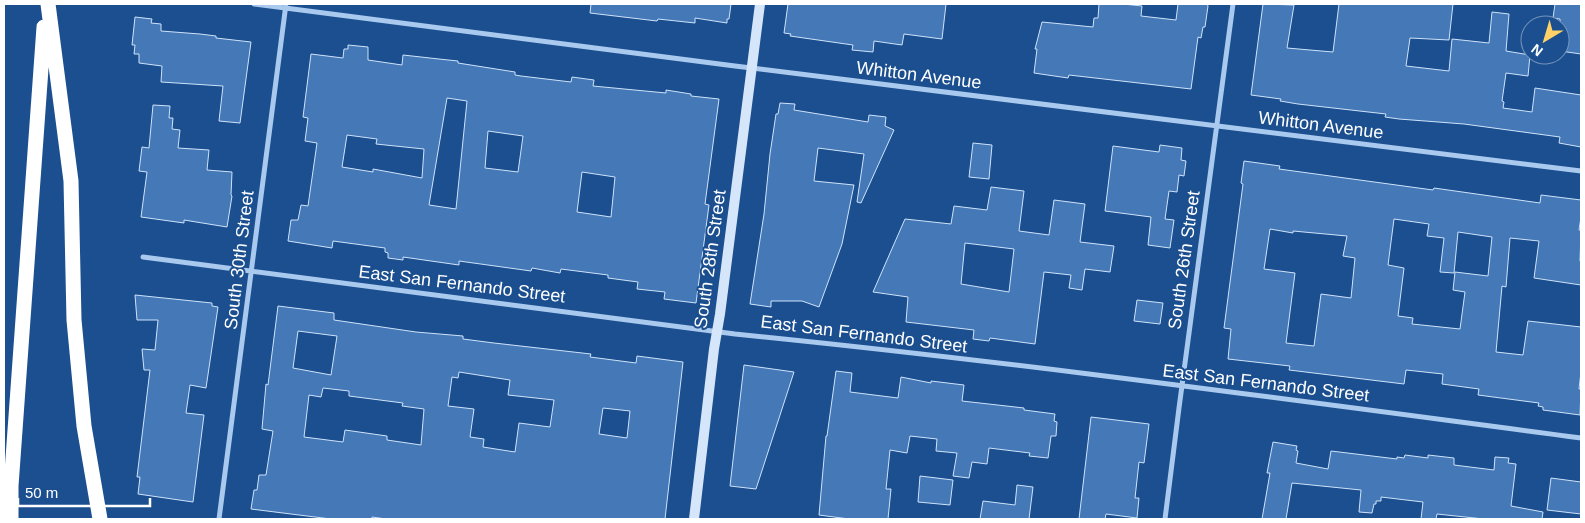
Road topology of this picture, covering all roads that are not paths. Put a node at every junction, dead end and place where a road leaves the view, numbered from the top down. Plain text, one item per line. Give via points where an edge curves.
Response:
1 (47, 4) edge
2 (254, 4) edge
3 (760, 4) edge
4 (1233, 4) edge
5 (286, 5) edge
6 (752, 68) junction
7 (1216, 126) junction
8 (1581, 171) edge
9 (144, 257) dead end
10 (251, 271) junction
11 (717, 332) junction
12 (1182, 386) junction
13 (1581, 438) edge
14 (10, 519) edge
15 (100, 519) edge
16 (219, 519) edge
17 (694, 519) edge
18 (1165, 519) edge

1 - 14 highway
1 - 15 highway via 71,181 74,320 84,426
2 - 5 street, Whitton Avenue
3 - 6 street, South 28th Street
4 - 7 street, South 26th Street
5 - 6 street, Whitton Avenue
5 - 10 street, South 30th Street
6 - 7 street, Whitton Avenue
6 - 11 street, South 28th Street
7 - 8 street, Whitton Avenue
7 - 12 street, South 26th Street
9 - 10 street, East San Fernando Street
10 - 11 street, East San Fernando Street
10 - 16 street, South 30th Street
11 - 12 street, East San Fernando Street
11 - 17 street, South 28th Street
12 - 13 street, East San Fernando Street
12 - 18 street, South 26th Street

